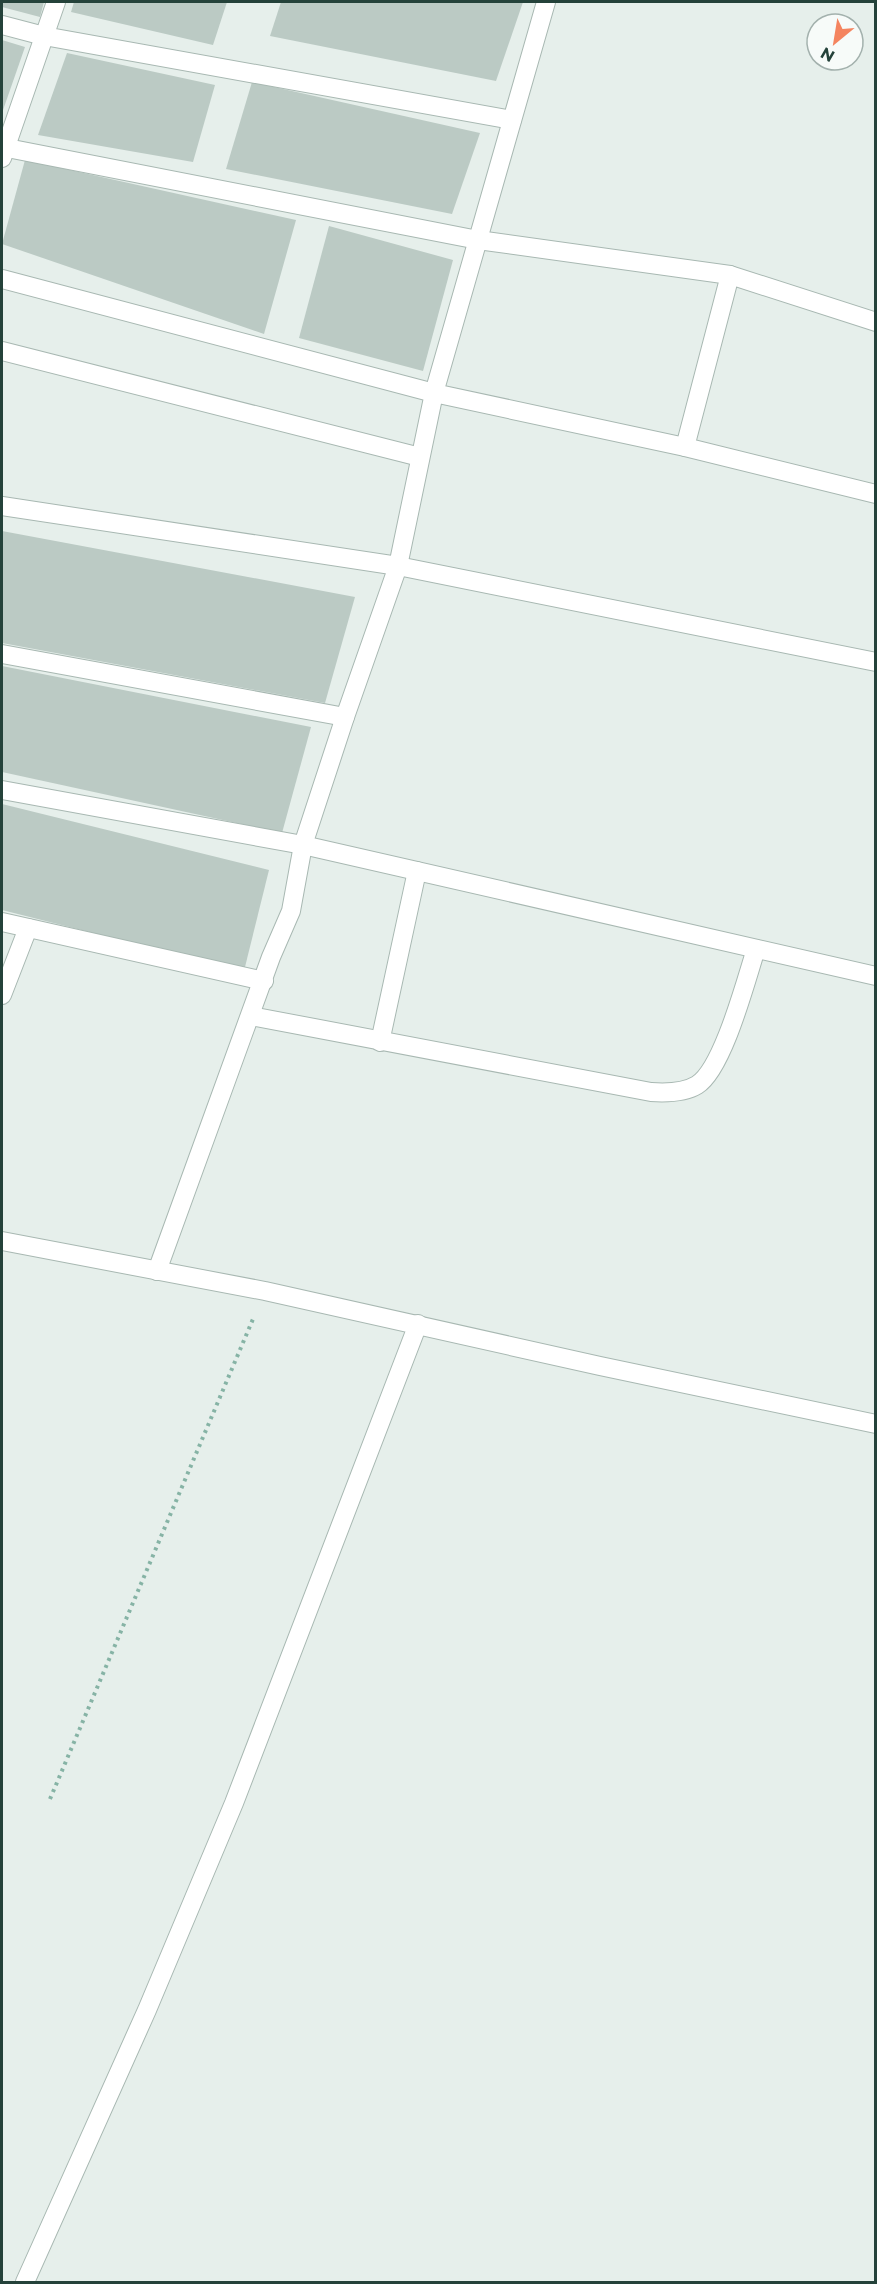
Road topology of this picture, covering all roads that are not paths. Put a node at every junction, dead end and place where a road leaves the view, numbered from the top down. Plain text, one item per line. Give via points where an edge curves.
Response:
1 (57, 2) edge
2 (546, 2) edge
3 (2, 25) edge
4 (44, 36) junction
5 (512, 120) junction
6 (3, 151) edge
7 (478, 240) junction
8 (730, 275) junction
9 (2, 279) edge
10 (876, 322) edge
11 (2, 351) edge
12 (434, 393) junction
13 (685, 447) junction
14 (420, 457) junction
15 (876, 494) edge
16 (2, 506) edge
17 (398, 566) junction
18 (2, 654) edge
19 (876, 662) edge
20 (345, 717) junction
21 (2, 790) edge
22 (303, 845) junction
23 (417, 871) junction
24 (2, 922) edge
25 (28, 928) junction
26 (756, 949) junction
27 (876, 976) edge
28 (264, 981) junction
29 (2, 995) edge
30 (251, 1016) junction
31 (380, 1042) junction
32 (2, 1241) edge
33 (157, 1271) junction
34 (418, 1324) junction
35 (876, 1424) edge
36 (25, 2283) edge

1 - 4 street
2 - 5 street
3 - 4 street
4 - 5 street
4 - 6 street
5 - 7 street
6 - 7 street
7 - 8 street
7 - 12 street
8 - 10 street
8 - 13 street
9 - 12 street
11 - 14 street
12 - 13 street
12 - 14 street
13 - 15 street
14 - 17 street
16 - 17 street
17 - 19 street
17 - 20 street
18 - 20 street
20 - 22 street
21 - 22 street
22 - 23 street
22 - 28 street via 291,911
23 - 26 street
23 - 31 street
24 - 25 street
25 - 28 street
25 - 29 street
26 - 27 street
26 - 31 street via 723,1046 707,1075 697,1085 682,1090 651,1092
28 - 30 street
30 - 31 street
30 - 33 street
32 - 33 street
33 - 34 street
34 - 35 street
34 - 36 street via 234,1803

